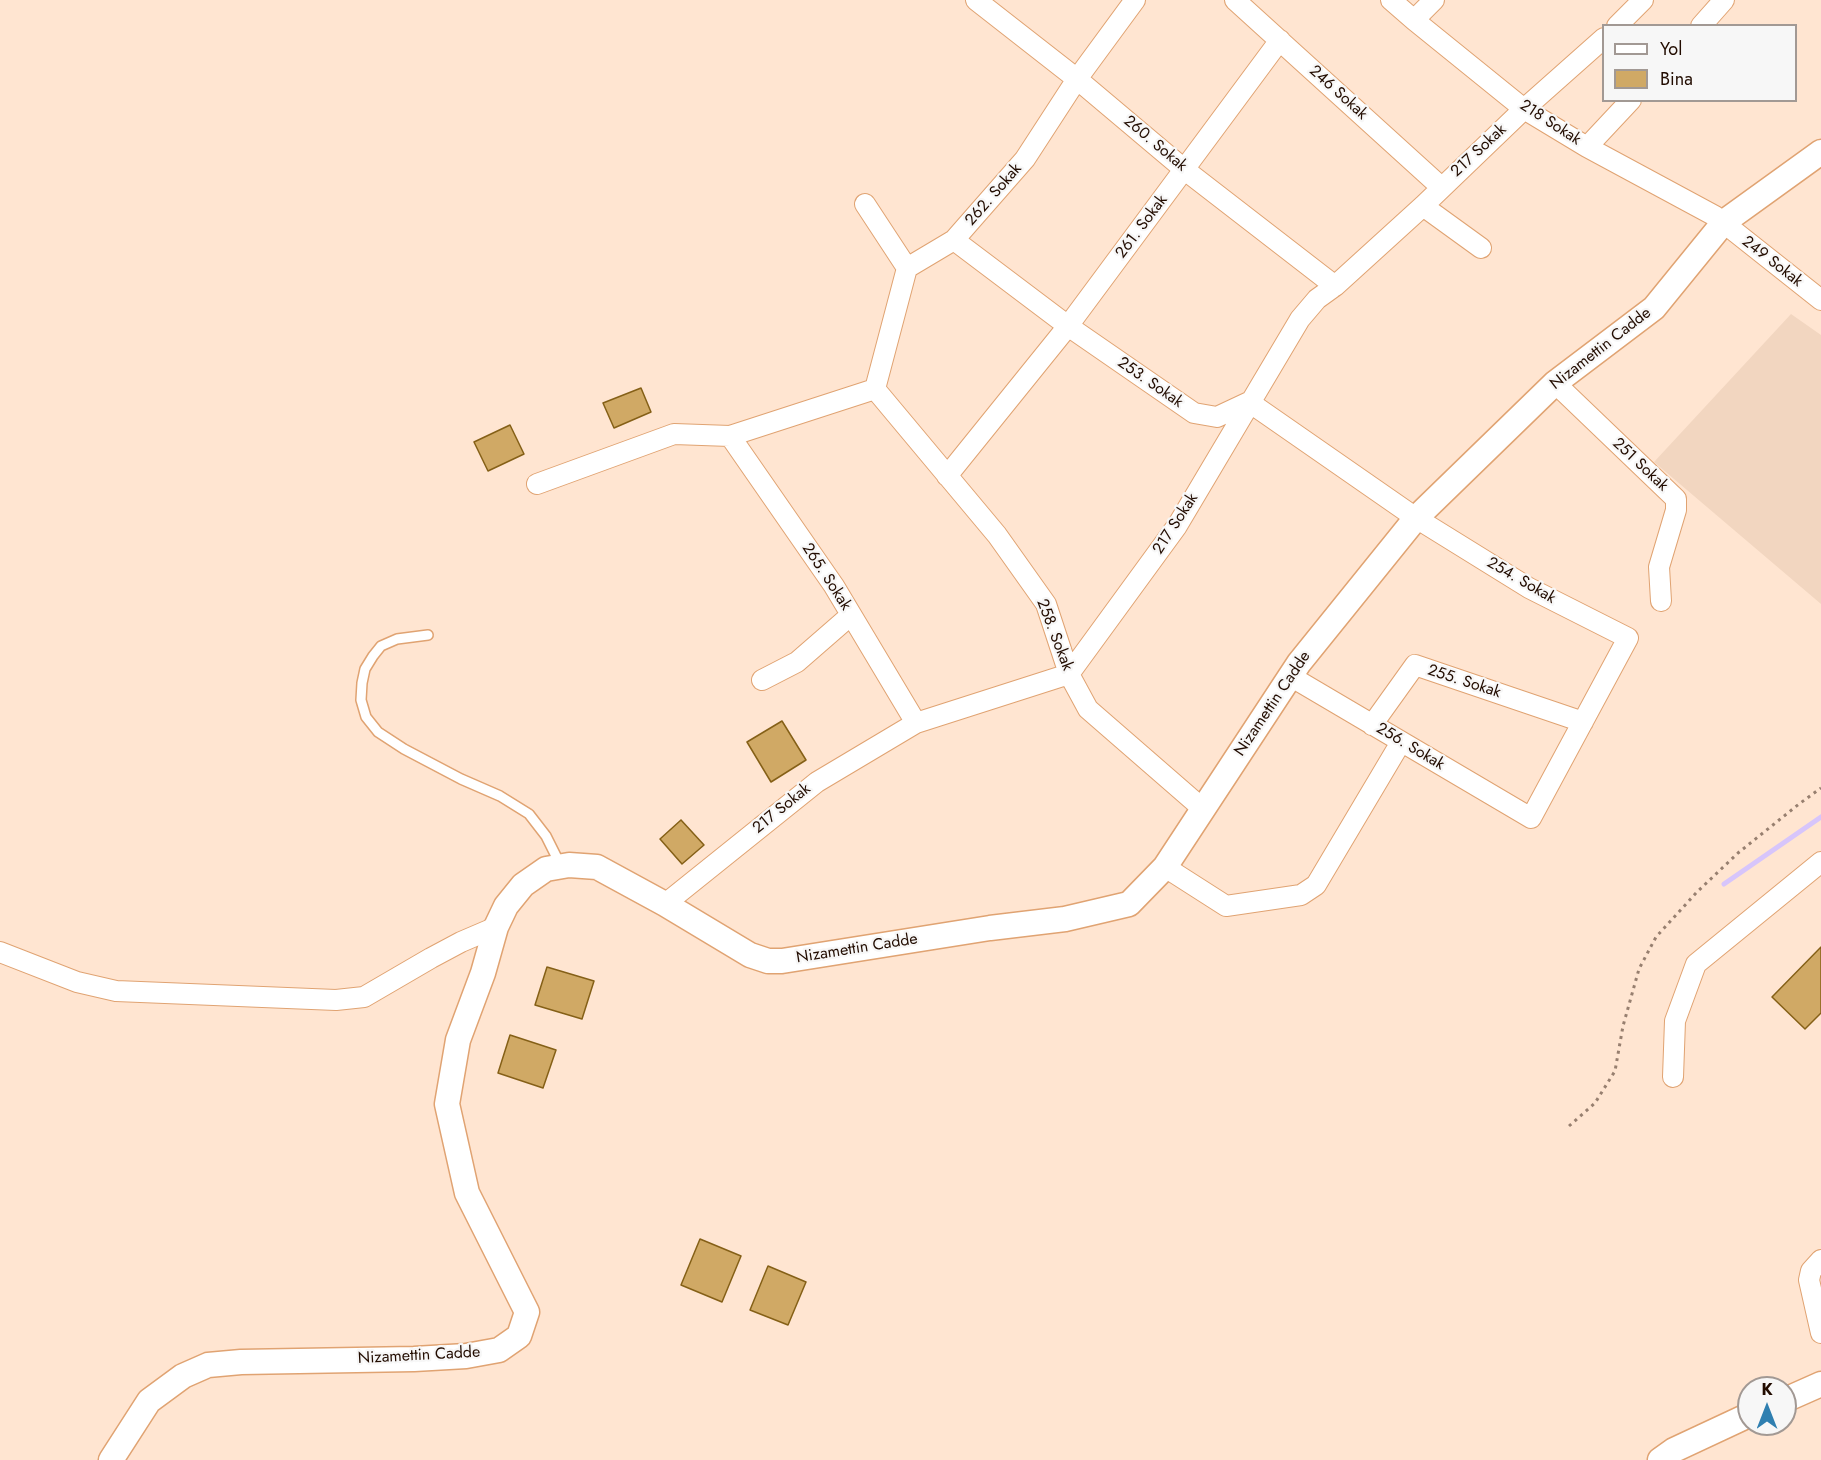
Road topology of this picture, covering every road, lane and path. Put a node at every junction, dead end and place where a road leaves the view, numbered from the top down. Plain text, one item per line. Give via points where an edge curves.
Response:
1 (976, 0) edge
2 (1135, 0) edge
3 (1235, 0) edge
4 (1391, 0) edge
5 (1434, 0) edge
6 (1643, 0) edge
7 (1724, 0) edge
8 (1414, 21) junction
9 (1619, 24) edge
10 (1703, 24) edge
11 (1280, 40) junction
12 (1602, 40) edge
13 (1077, 79) junction
14 (1629, 102) edge
15 (1524, 109) junction
16 (1587, 147) junction
17 (1821, 152) edge
18 (1185, 170) junction
19 (1441, 187) junction
20 (866, 204) dead end
21 (1423, 206) junction
22 (1724, 222) junction
23 (954, 240) junction
24 (1481, 248) dead end
25 (907, 268) junction
26 (1335, 286) junction
27 (1821, 300) edge
28 (1068, 326) junction
29 (1555, 383) junction
30 (875, 390) junction
31 (1249, 402) junction
32 (730, 436) junction
33 (947, 476) junction
34 (537, 484) dead end
35 (1416, 518) junction
36 (1661, 601) dead end
37 (851, 615) junction
38 (428, 635) dead end
39 (1069, 674) junction
40 (1290, 676) junction
41 (762, 680) dead end
42 (1583, 722) junction
43 (916, 723) junction
44 (1372, 725) junction
45 (1401, 742) junction
46 (1821, 789) edge
47 (1203, 809) junction
48 (1821, 861) edge
49 (561, 866) junction
50 (1165, 867) junction
51 (665, 904) junction
52 (496, 927) junction
53 (0, 952) edge
54 (1673, 1077) dead end
55 (1569, 1126) dead end
56 (1821, 1260) edge
57 (1821, 1334) edge
58 (1821, 1384) edge
59 (1797, 1395) edge
60 (1737, 1421) edge
61 (1671, 1457) edge
62 (111, 1460) edge

1 - 13 street, 260. Sokak
2 - 13 street, 262. Sokak
3 - 11 street, 246 Sokak
4 - 8 street, 218 Sokak
5 - 8 street
6 - 9 street
7 - 10 street
8 - 15 street, 218 Sokak
11 - 18 street, 261. Sokak
11 - 19 street, 246 Sokak
12 - 15 street, 217 Sokak
13 - 18 street, 260. Sokak
13 - 23 street, 262. Sokak via 1025,159
14 - 16 street
15 - 16 street, 218 Sokak
15 - 19 street, 217 Sokak
16 - 22 street, 218 Sokak
17 - 22 street, Nizamettin Cadde
18 - 26 street, 260. Sokak
18 - 28 street, 261. Sokak
19 - 21 street, 217 Sokak
20 - 25 street
21 - 24 street
21 - 26 street, 217 Sokak
22 - 27 street, 249 Sokak
22 - 29 street, Nizamettin Cadde via 1654,308
23 - 25 street, 262. Sokak
23 - 28 street, 253. Sokak
25 - 30 street
26 - 31 street, 217 Sokak via 1300,319
28 - 31 street, 253. Sokak via 1194,413 1217,417
28 - 33 street, 261. Sokak
29 - 35 street, Nizamettin Cadde
29 - 36 street, 251 Sokak via 1676,499 1659,567
30 - 32 street
30 - 33 street, 258. Sokak
31 - 35 street
31 - 39 street, 217 Sokak via 1177,526
32 - 34 street via 674,434
32 - 37 street, 265. Sokak
33 - 39 street, 258. Sokak via 997,535 1046,604
35 - 40 street, Nizamettin Cadde
35 - 42 street, 254. Sokak via 1529,588 1628,638
37 - 41 street via 797,662
37 - 43 street, 265. Sokak
38 - 49 lane via 397,639 381,646 373,656 362,683 366,717 378,732 404,749 529,814
39 - 43 street, 217 Sokak
39 - 47 street, 258. Sokak via 1088,709
40 - 44 street, 256. Sokak
40 - 47 street, Nizamettin Cadde
42 - 44 street, 255. Sokak via 1415,665
42 - 45 street, 256. Sokak via 1531,818
43 - 51 street, 217 Sokak via 817,782
44 - 45 street, 256. Sokak
45 - 50 street via 1316,885 1301,895 1226,906
46 - 55 path via 1738,853 1656,937 1639,969 1623,1026 1616,1071 1595,1103
47 - 50 street, Nizamettin Cadde
48 - 54 street via 1696,964 1675,1021
49 - 51 street, Nizamettin Cadde via 597,867
49 - 52 street, Nizamettin Cadde via 546,869 523,885
50 - 51 street, Nizamettin Cadde via 1129,904 1065,919 782,961 750,955
52 - 53 street via 364,997 336,1000 116,991 77,982
52 - 62 street, Nizamettin Cadde via 458,1040 447,1104 467,1193 527,1312 519,1336 499,1350 466,1356 208,1365 183,1376 149,1401
56 - 57 street via 1809,1280
58 - 59 street
60 - 61 street

